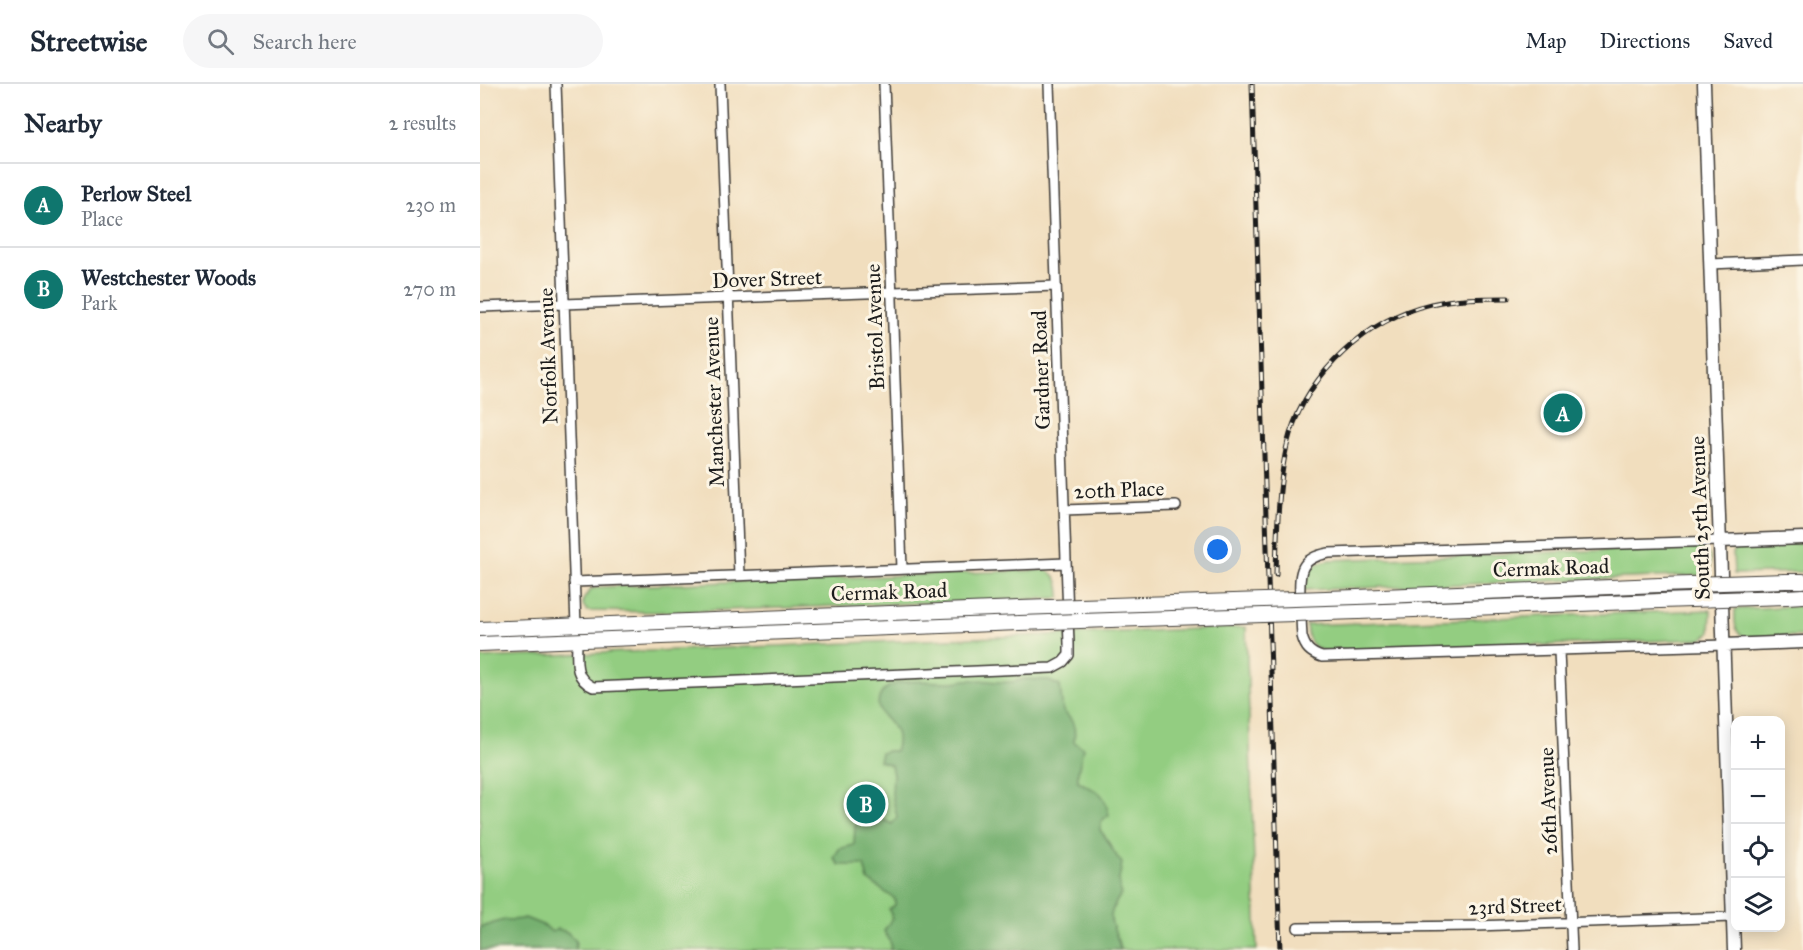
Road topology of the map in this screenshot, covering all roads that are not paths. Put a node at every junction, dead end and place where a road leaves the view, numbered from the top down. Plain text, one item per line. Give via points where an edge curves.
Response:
1 (556, 84) edge
2 (720, 84) edge
3 (884, 84) edge
4 (1048, 84) edge
5 (1704, 84) edge
6 (1803, 260) edge
7 (1710, 264) junction
8 (1056, 286) junction
9 (892, 292) junction
10 (728, 298) junction
11 (564, 304) junction
12 (480, 308) edge
13 (1176, 506) dead end
14 (1064, 510) junction
15 (1803, 538) edge
16 (1720, 541) junction
17 (1066, 563) junction
18 (903, 569) junction
19 (739, 575) junction
20 (1803, 581) edge
21 (574, 582) junction
22 (1803, 596) edge
23 (576, 626) junction
24 (480, 629) edge
25 (577, 641) junction
26 (1803, 642) edge
27 (480, 644) edge
28 (1725, 645) junction
29 (1560, 651) junction
30 (1732, 878) edge
31 (1731, 917) edge
32 (1571, 923) junction
33 (1298, 928) dead end
34 (1733, 932) edge
35 (1572, 950) edge
36 (1734, 950) edge

1 - 11 street, Norfolk Avenue
2 - 10 street, Manchester Avenue
3 - 9 street, Bristol Avenue
4 - 8 street, Gardner Road
5 - 7 main road, South 25th Avenue
6 - 7 street
7 - 16 main road, South 25th Avenue
8 - 9 street, Dover Street
8 - 14 street, Gardner Road
9 - 10 street, Dover Street
9 - 18 street, Bristol Avenue
10 - 11 street, Dover Street
10 - 19 street, Manchester Avenue
11 - 12 street, Dover Street
11 - 21 street, Norfolk Avenue
13 - 14 street, 20th Place
14 - 17 street, Gardner Road
15 - 16 main road
16 - 28 main road, South 25th Avenue
16 - 29 street, Cermak Road via 1329,553 1313,557 1299,576 1304,645 1322,657
17 - 18 street, Cermak Road
17 - 25 street, Gardner Road via 1069,655 1052,668 593,687 579,673
18 - 19 street, Cermak Road
19 - 21 street, Cermak Road
20 - 23 main road, Cermak Road, bridge
21 - 23 street, Norfolk Avenue
22 - 25 main road, Cermak Road, bridge
23 - 24 main road, Cermak Road
25 - 27 main road, Cermak Road
26 - 28 main road
28 - 29 street, Cermak Road
28 - 30 main road, South 25th Avenue
29 - 32 street, 26th Avenue
31 - 32 street, 23rd Street
32 - 33 street, 23rd Street
32 - 35 street, 26th Avenue
34 - 36 main road, South 25th Avenue

